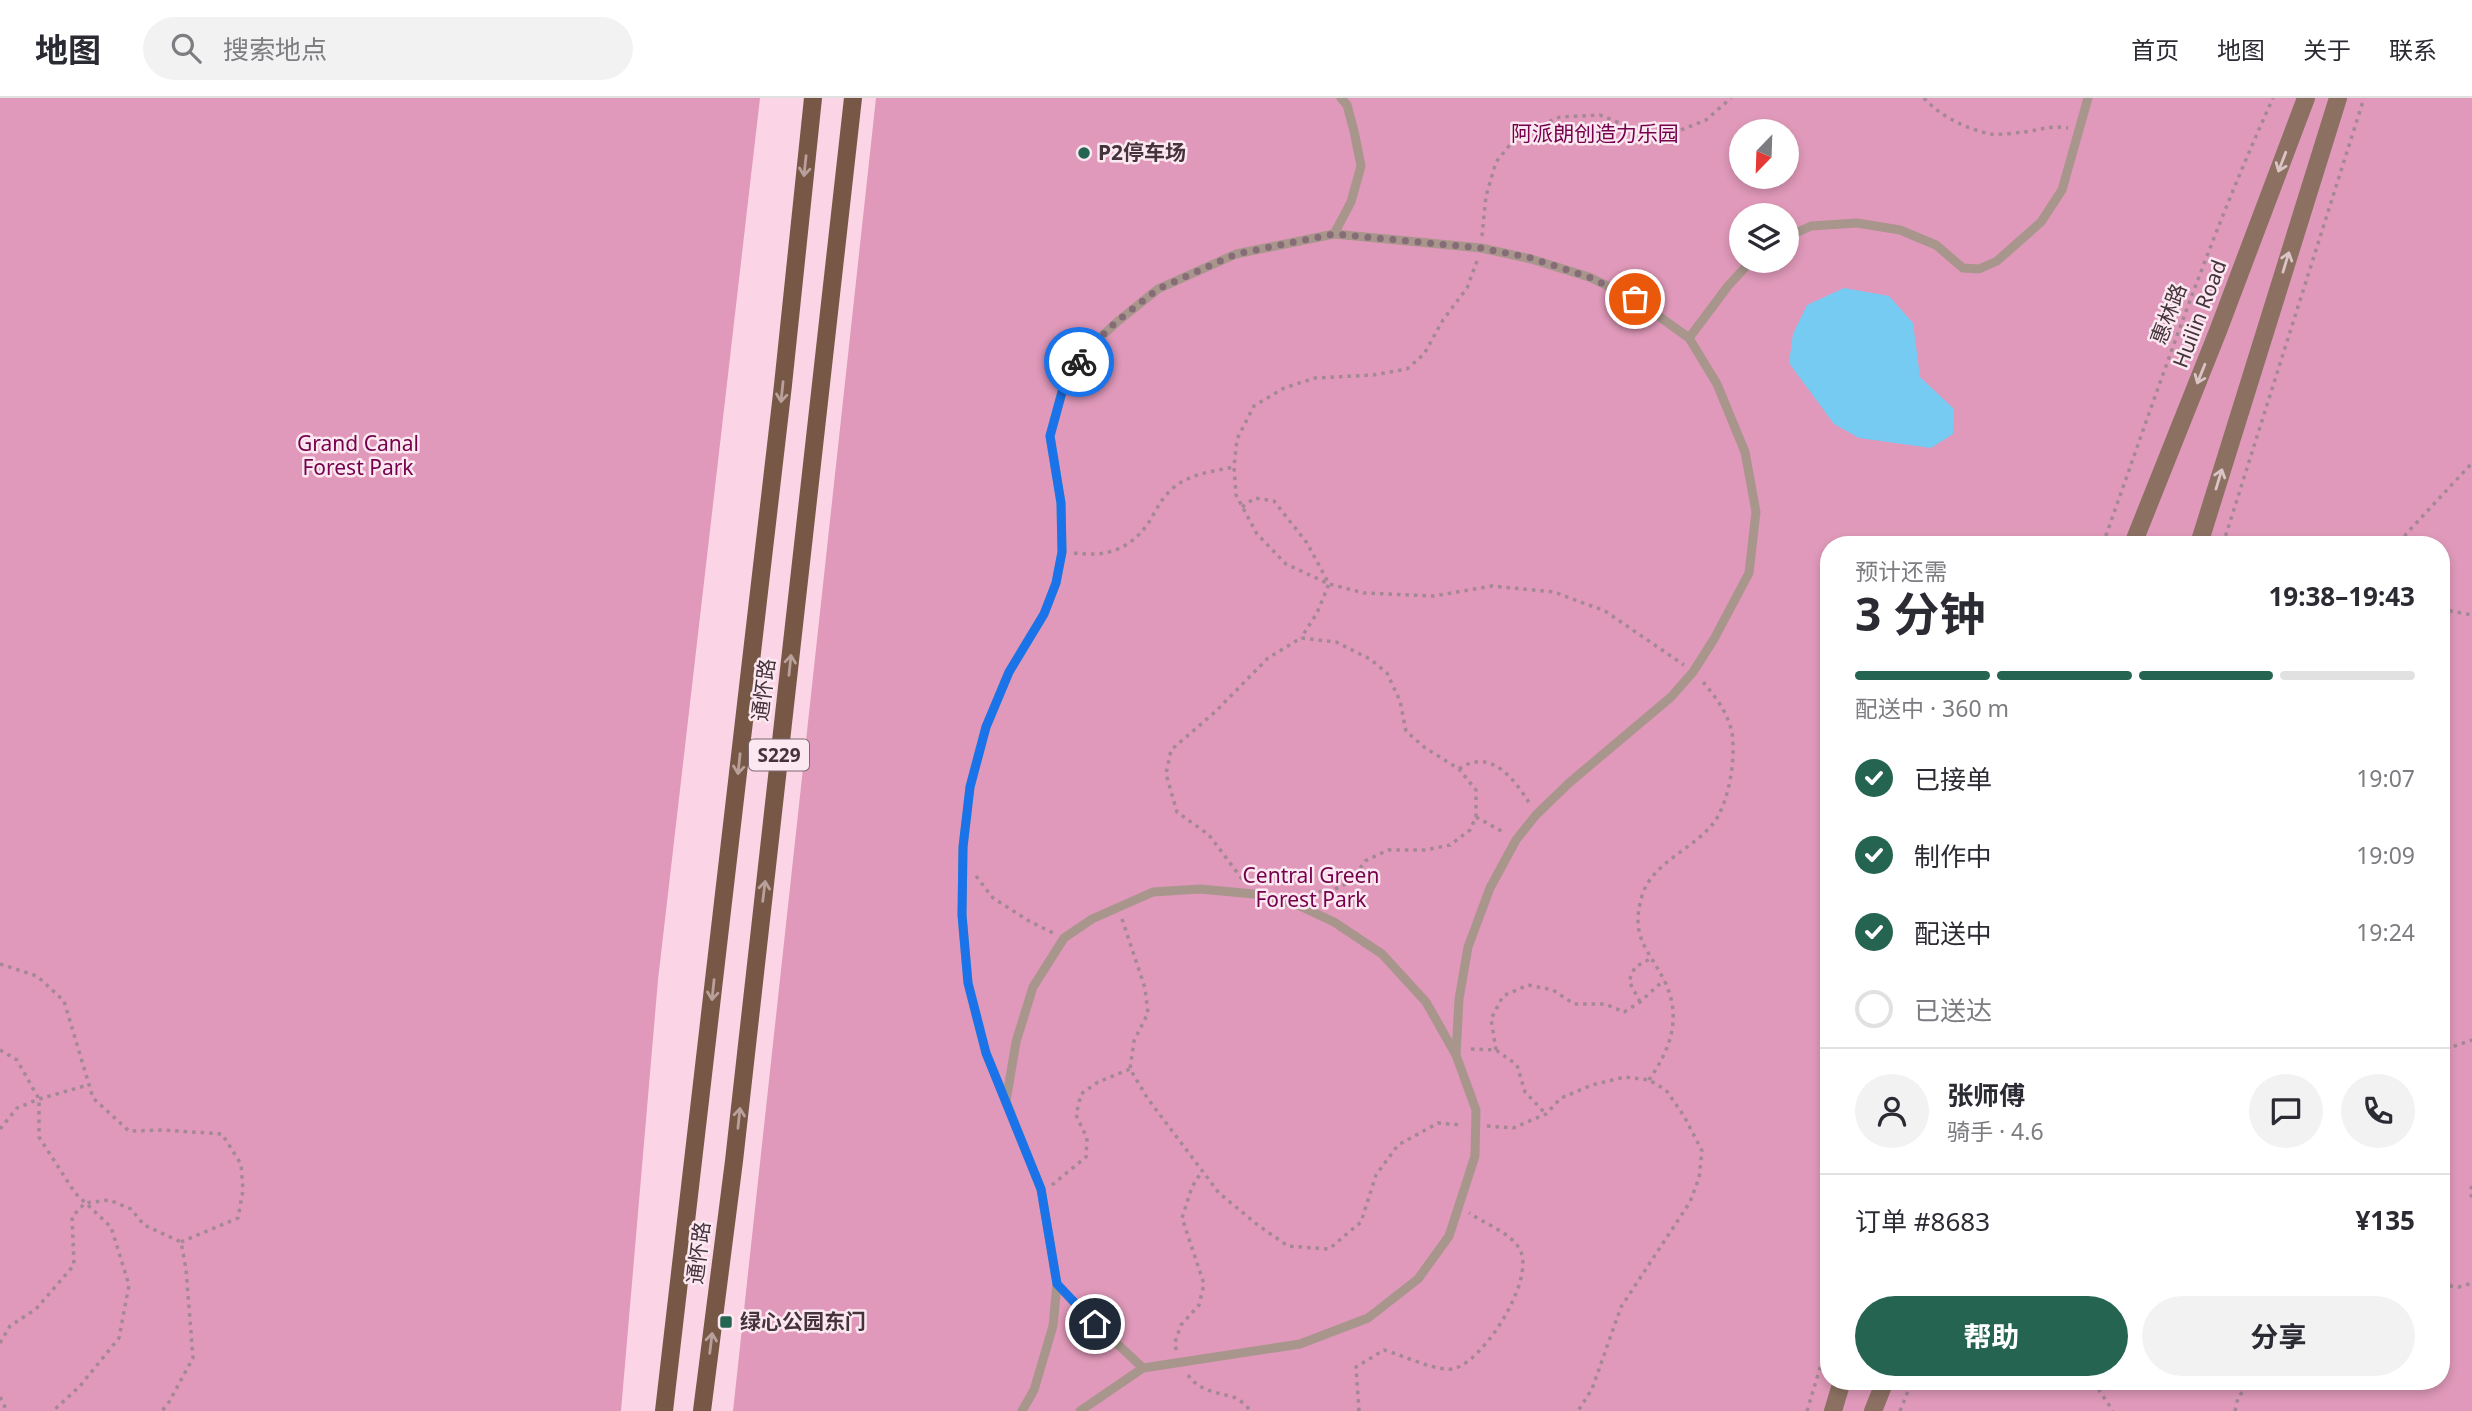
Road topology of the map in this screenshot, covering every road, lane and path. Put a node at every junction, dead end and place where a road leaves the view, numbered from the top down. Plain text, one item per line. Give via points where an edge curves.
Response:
1 (813, 98) edge
2 (853, 98) edge
3 (1341, 98) edge
4 (1731, 98) edge
5 (1924, 98) edge
6 (2088, 98) edge
7 (2273, 98) edge
8 (2306, 98) edge
9 (2338, 98) edge
10 (2364, 98) edge
11 (2078, 130) junction
12 (1799, 232) edge
13 (1334, 234) junction
14 (1481, 248) junction
15 (1740, 273) edge
16 (1689, 338) junction
17 (2472, 463) edge
18 (1234, 467) junction
19 (1242, 507) junction
20 (2106, 536) edge
21 (2136, 536) edge
22 (2201, 536) edge
23 (2226, 536) edge
24 (2405, 536) edge
25 (1062, 552) junction
26 (1329, 583) junction
27 (2450, 611) edge
28 (2472, 615) edge
29 (1301, 638) junction
30 (1693, 672) junction
31 (1459, 769) junction
32 (1536, 815) junction
33 (1476, 817) junction
34 (1516, 840) junction
35 (963, 847) junction
36 (1254, 894) junction
37 (1116, 906) junction
38 (1300, 906) junction
39 (1064, 938) junction
40 (1650, 959) junction
41 (0, 964) edge
42 (1664, 981) junction
43 (1640, 1002) junction
44 (2472, 1040) edge
45 (2450, 1048) edge
46 (0, 1050) edge
47 (1496, 1050) junction
48 (1456, 1055) junction
49 (1130, 1069) junction
50 (1649, 1080) junction
51 (88, 1085) junction
52 (39, 1099) junction
53 (1006, 1101) junction
54 (1546, 1114) junction
55 (1477, 1126) junction
56 (0, 1129) edge
57 (1202, 1171) junction
58 (2472, 1186) edge
59 (1041, 1189) junction
60 (2472, 1198) edge
61 (85, 1203) junction
62 (1459, 1207) junction
63 (181, 1242) junction
64 (2472, 1283) edge
65 (1057, 1284) junction
66 (2450, 1286) edge
67 (0, 1343) edge
68 (1178, 1362) junction
69 (1143, 1368) junction
70 (1820, 1368) edge
71 (1839, 1390) edge
72 (1881, 1390) edge
73 (1908, 1390) edge
74 (2099, 1390) edge
75 (2244, 1390) edge
76 (0, 1397) edge
77 (7, 1411) edge
78 (53, 1411) edge
79 (162, 1411) edge
80 (664, 1411) edge
81 (702, 1411) edge
82 (1022, 1411) edge
83 (1080, 1411) edge
84 (1251, 1411) edge
85 (1359, 1411) edge
86 (1578, 1411) edge
87 (1807, 1411) edge
88 (1833, 1411) edge
89 (1872, 1411) edge
90 (1899, 1411) edge
91 (2113, 1411) edge
92 (2235, 1411) edge

1 -> 80 main road, 通怀路 / S229
81 -> 2 main road, 通怀路 / S229
3 - 13 lane via 1361,166 1351,202
4 - 14 path via 1706,120 1676,132 1634,130 1600,115 1560,117 1518,135 1496,162 1486,196
5 - 11 path via 1955,120 1993,134 2053,125
6 - 11 lane
7 - 20 path, 惠林路 via 2180,327
8 -> 21 main road, Huilin Road
22 -> 9 main road
10 - 23 path
11 - 12 lane via 2062,190 2041,222 2007,254 1979,269 1963,268 1936,245 1900,230 1857,223 1811,226
13 - 14 lane
13 - 25 lane via 1236,254 1158,289 1088,349 1065,381 1050,436 1061,503
14 - 16 lane via 1589,277 1635,299
14 - 18 path via 1467,288 1424,354 1407,369 1315,378 1284,388 1254,406 1237,439
15 - 16 lane
16 - 30 lane via 1717,384 1745,453 1756,512 1749,573
17 - 24 path
18 - 19 path via 1236,495
18 - 25 path via 1194,475 1169,491 1144,529 1118,550 1095,556
19 - 26 path via 1257,534 1286,564
19 - 26 path via 1255,498 1274,501 1307,543
25 - 35 lane via 1044,614 1009,672 986,727 970,787
26 - 29 path
26 - 30 path via 1364,593 1434,596 1492,586 1554,592 1605,611
27 - 28 path
29 - 31 path via 1336,642 1388,673 1406,731
29 - 36 path via 1268,658 1171,750 1166,774 1177,812 1209,835
30 - 32 lane via 1671,697
30 - 40 path via 1718,700 1732,732 1732,769 1725,802 1714,824 1645,885 1638,911 1639,934
31 - 32 path via 1470,761 1486,762 1512,777
31 - 33 path via 1476,790
32 - 34 lane
33 - 34 path
33 - 38 path via 1470,830 1450,845 1388,850 1365,861 1352,881 1331,891 1311,892
34 - 48 lane via 1490,888 1468,947
35 - 39 path via 972,872 993,898
35 - 53 lane via 968,983 986,1053
36 - 37 lane via 1200,889 1153,892
36 - 38 lane
37 - 39 lane
37 - 49 path via 1145,988 1147,1013 1134,1041
38 - 48 lane via 1382,954 1426,1002
39 - 53 lane via 1033,987 1016,1042
40 - 42 path
40 - 43 path via 1635,967 1629,981
41 - 51 path via 37,976 64,1001
42 - 43 path
42 - 50 path via 1673,1025 1666,1055
43 - 47 path via 1624,1012 1605,1004 1574,1004 1553,990 1528,985 1503,996 1491,1019
44 - 45 path
46 - 52 path via 18,1060
47 - 48 path via 1473,1048
47 - 54 path via 1517,1065 1525,1092
48 - 55 lane via 1476,1110
49 - 57 path
49 - 59 path via 1081,1094 1076,1115 1087,1138 1086,1157 1055,1185
50 - 54 path via 1625,1077 1592,1085 1561,1098
50 - 86 path via 1666,1090 1702,1151 1699,1178 1690,1202 1621,1307 1592,1389
51 - 52 path
51 - 63 path via 93,1098 129,1131 222,1134 242,1164 238,1218
52 - 56 path via 17,1108
52 - 61 path via 40,1137
53 - 59 lane
54 - 55 path via 1513,1128
55 - 57 path via 1438,1123 1398,1145 1376,1175 1361,1222 1329,1249 1288,1246 1219,1193
55 - 62 lane via 1475,1156
57 - 68 path via 1182,1218 1204,1284 1199,1304 1181,1325 1175,1342
58 - 60 path
59 - 65 lane
61 - 63 path via 109,1200 131,1209 144,1225
61 - 67 path via 72,1217 74,1265 36,1309 10,1326
61 - 78 path via 111,1227 130,1285 119,1338
62 - 68 lane via 1450,1236 1418,1279 1368,1318 1300,1344
62 - 85 path via 1506,1235 1521,1252 1522,1276 1512,1306 1475,1354 1457,1368 1441,1370 1384,1350 1369,1357 1356,1367
63 - 79 path via 193,1358
64 - 66 path
65 - 69 lane
65 - 82 lane via 1053,1326 1034,1390
68 - 69 lane
68 - 84 path via 1193,1382 1215,1394 1236,1398
69 - 83 lane
70 - 87 path
71 - 88 main road
72 - 89 main road
73 - 90 path
74 - 91 path
75 - 92 path
76 - 77 path

